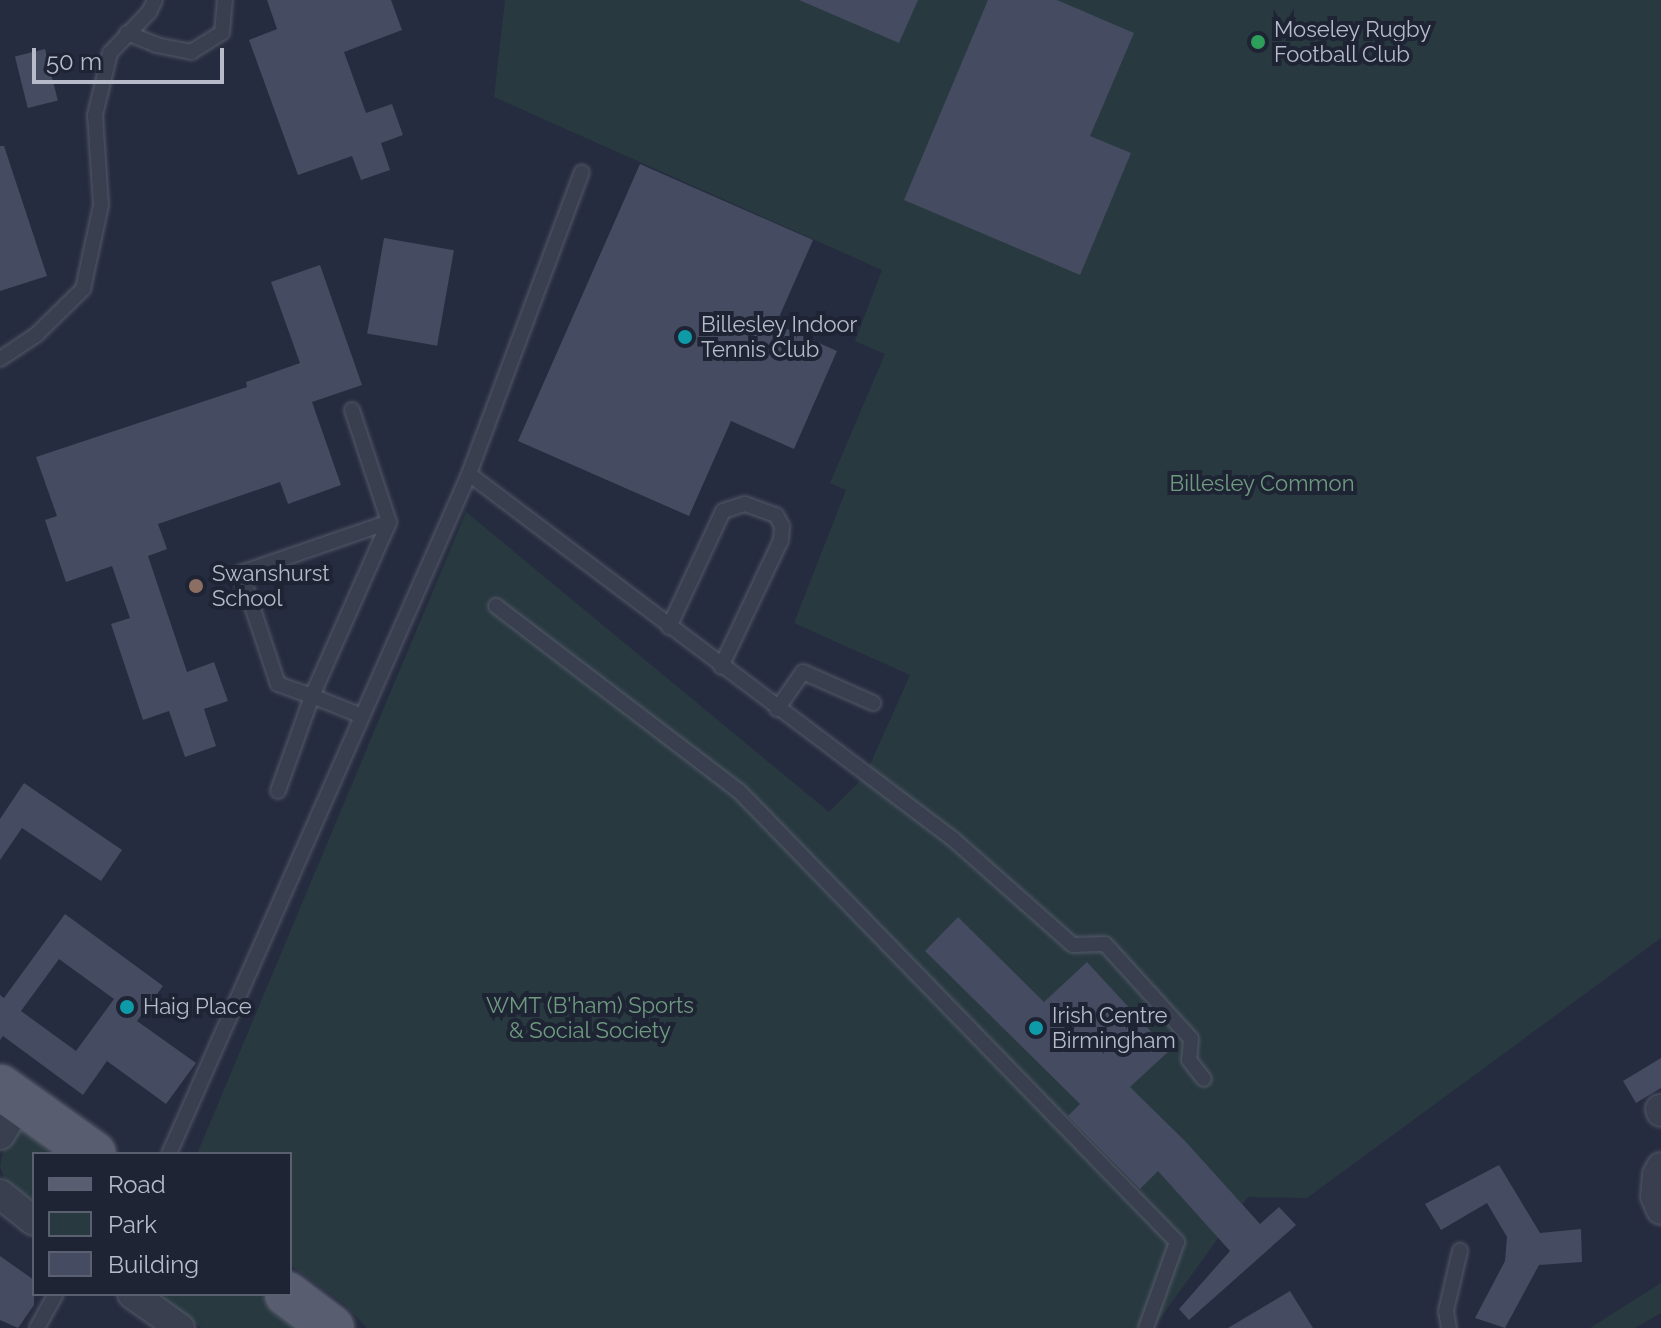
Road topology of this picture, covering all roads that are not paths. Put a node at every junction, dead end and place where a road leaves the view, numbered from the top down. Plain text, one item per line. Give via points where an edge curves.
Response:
1 (155, 0) edge
2 (225, 0) edge
3 (127, 33) junction
4 (582, 172) dead end
5 (0, 359) edge
6 (352, 410) dead end
7 (469, 474) junction
8 (389, 522) junction
9 (496, 606) dead end
10 (669, 627) junction
11 (721, 667) junction
12 (312, 696) junction
13 (873, 703) dead end
14 (777, 709) junction
15 (362, 716) junction
16 (278, 791) dead end
17 (1204, 1079) dead end
18 (7, 1108) edge
19 (80, 1150) edge
20 (170, 1152) edge
21 (1661, 1167) edge
22 (0, 1194) edge
23 (1661, 1210) edge
24 (31, 1213) edge
25 (1460, 1251) dead end
26 (55, 1296) edge
27 (135, 1296) edge
28 (290, 1296) edge
29 (37, 1328) edge
30 (180, 1328) edge
31 (332, 1328) edge
32 (1146, 1328) edge
33 (1449, 1328) edge

1 - 3 lane
2 - 3 lane via 222,33 191,52
3 - 5 lane via 110,53 95,115 101,205 83,289 36,335
4 - 7 lane
6 - 8 lane
7 - 10 lane
7 - 15 lane
8 - 12 lane
8 - 12 lane via 241,573 278,684
9 - 32 lane via 739,791 1177,1242
10 - 11 lane
10 - 11 lane via 723,511 745,504 776,515 781,540
11 - 14 lane
12 - 15 lane
12 - 16 lane
13 - 14 lane via 803,672
14 - 17 lane via 953,839 1073,945 1105,944 1191,1039 1189,1060
15 - 20 lane
18 - 19 main road
21 - 23 street via 1655,1196
22 - 24 street
25 - 33 lane via 1446,1311
26 - 29 lane
27 - 30 street
28 - 31 main road

